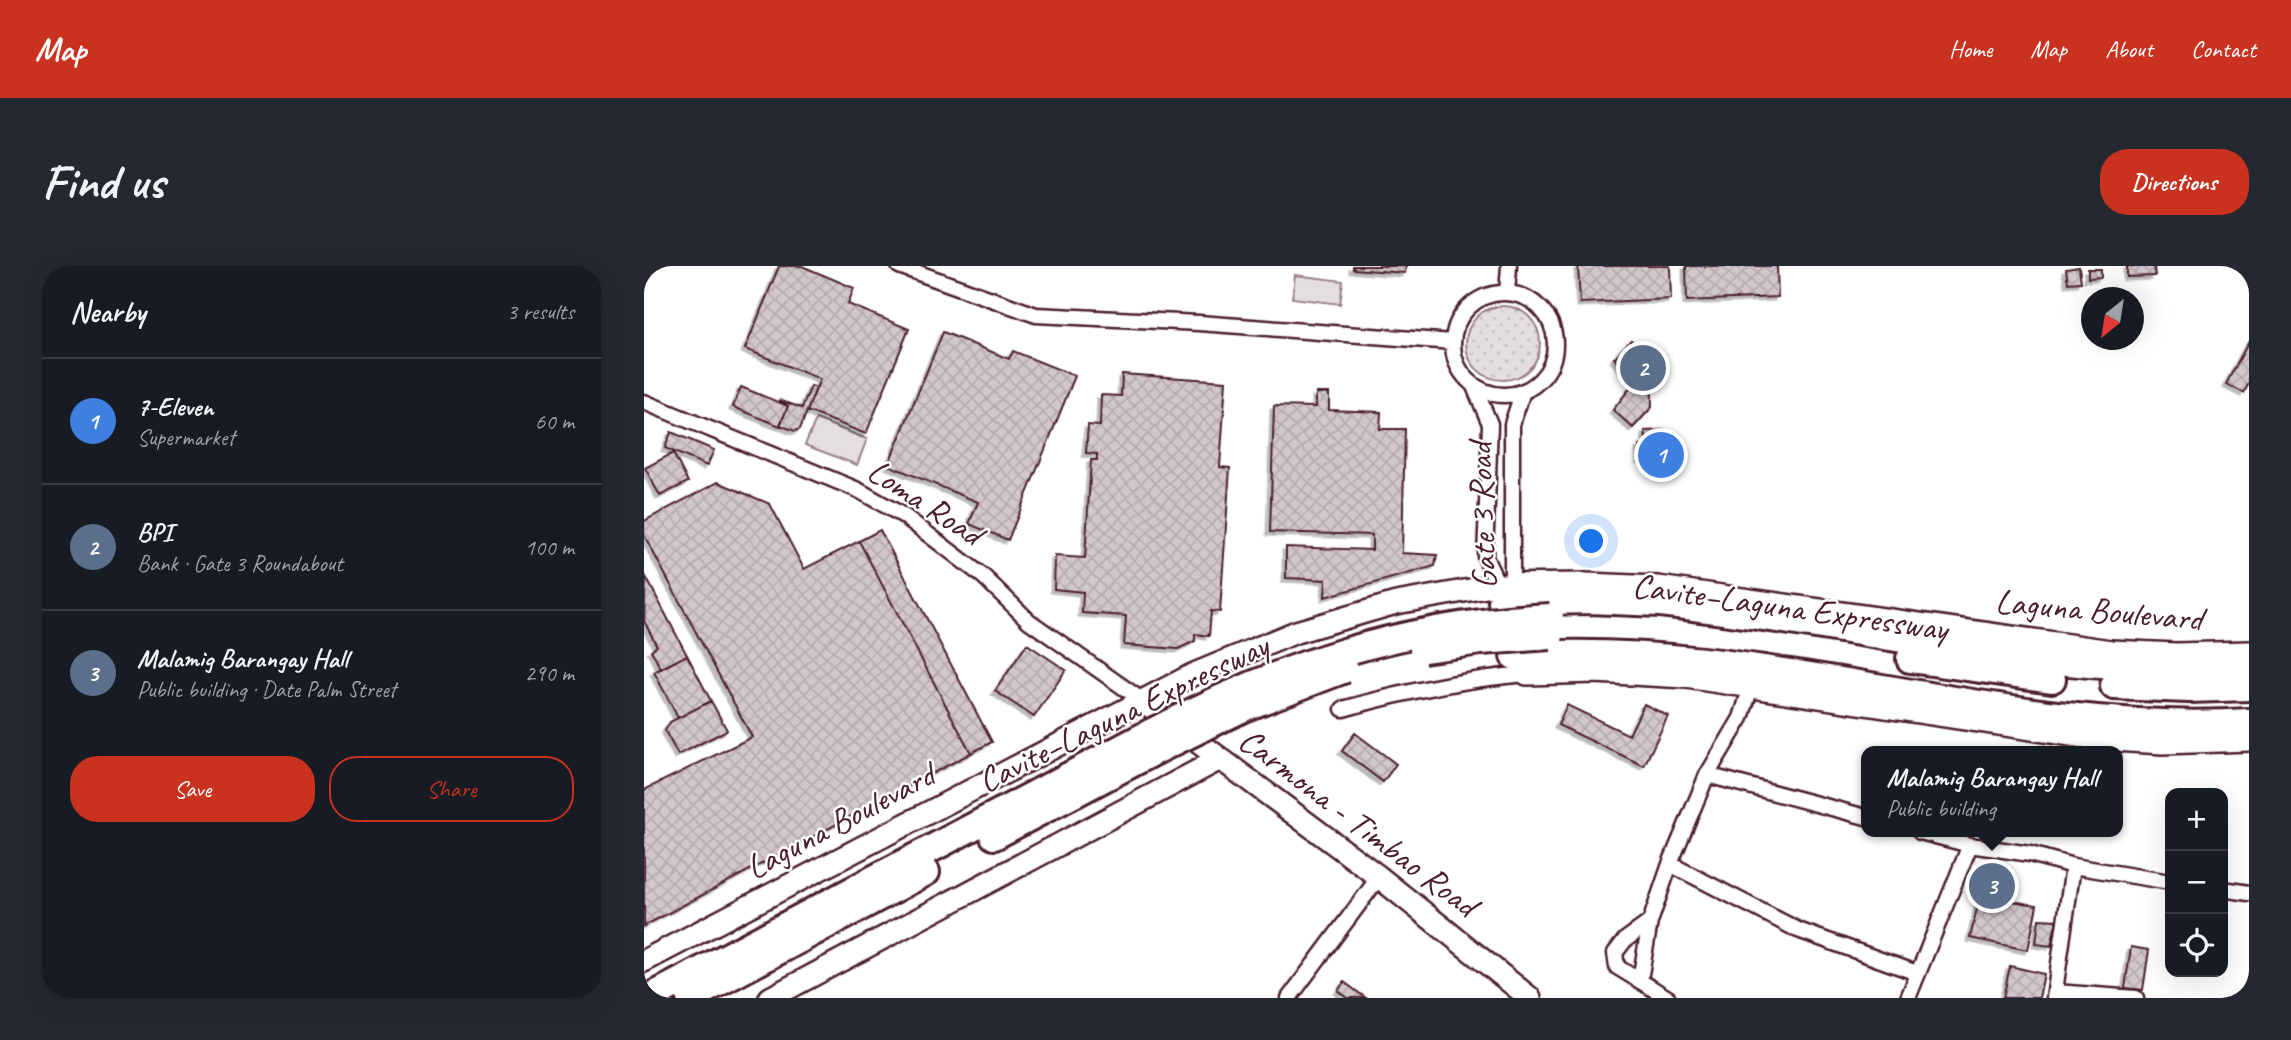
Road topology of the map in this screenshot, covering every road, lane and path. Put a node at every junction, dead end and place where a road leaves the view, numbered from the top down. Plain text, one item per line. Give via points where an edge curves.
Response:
1 (899, 266) edge
2 (1508, 266) edge
3 (1507, 293) junction
4 (1453, 342) junction
5 (1473, 384) junction
6 (1524, 391) junction
7 (644, 402) edge
8 (1507, 593) junction
9 (1550, 626) junction
10 (2249, 652) edge
11 (1523, 662) junction
12 (2249, 668) edge
13 (1751, 687) junction
14 (2249, 687) edge
15 (1143, 702) junction
16 (2249, 705) edge
17 (1343, 709) dead end
18 (2249, 722) edge
19 (1156, 740) junction
20 (2249, 740) edge
21 (1220, 758) junction
22 (1707, 775) junction
23 (1861, 816) edge
24 (1939, 837) edge
25 (1970, 845) junction
26 (1670, 864) junction
27 (2073, 866) junction
28 (1379, 877) junction
29 (2165, 880) edge
30 (2228, 890) edge
31 (2249, 893) edge
32 (1650, 922) junction
33 (644, 961) edge
34 (1917, 973) junction
35 (1640, 980) junction
36 (2054, 995) edge
37 (649, 998) edge
38 (690, 998) edge
39 (770, 998) edge
40 (1289, 998) edge
41 (1530, 998) edge
42 (1668, 998) edge
43 (1908, 998) edge
44 (2136, 998) edge

1 - 4 street via 1036,315
2 - 3 street
3 - 4 street via 1485,296 1470,305 1459,318
3 - 6 street via 1539,307 1553,330 1554,352 1548,369
4 - 5 street via 1458,366
5 - 6 street via 1494,394
5 - 8 street, Gate 3 Road via 1490,424 1485,557
6 - 8 street, Gate 3 Road via 1512,424
7 - 15 street, Loma Road via 858,490 904,516 984,577 1029,621
8 - 10 main road, Laguna Boulevard via 1586,583 1688,590 2111,651
8 - 11 main road, Gate 3 Road
8 - 12 highway via 1683,605 2112,668
8 - 15 main road, Laguna Boulevard via 1396,603 1296,632 1219,663
9 - 14 highway, Cavite–Laguna Expressway via 1615,617 1720,627 2093,684
9 - 16 highway, Cavite–Laguna Expressway via 1719,646 2079,702 2153,707
9 - 19 highway, Cavite–Laguna Expressway, bridge via 1375,660
11 - 13 main road
11 - 17 street
11 - 18 highway via 1594,653 1696,661 2080,719
13 - 20 main road via 2097,739 2163,743
13 - 22 street via 1741,718
15 - 21 main road, Carmona - Timbao Road
15 - 33 main road, Laguna Boulevard
19 - 37 highway, Cavite–Laguna Expressway
19 - 38 highway, Cavite–Laguna Expressway
21 - 28 main road, Carmona - Timbao Road
21 - 39 main road
22 - 23 street
22 - 26 street
24 - 25 street
25 - 27 street
25 - 34 street
26 - 32 street
26 - 34 street via 1798,930
27 - 29 street
27 - 36 street
28 - 40 street
28 - 41 main road, Carmona - Timbao Road
30 - 31 street
32 - 35 street
32 - 35 street via 1615,953 1617,967
34 - 43 street
35 - 42 street
36 - 44 street

